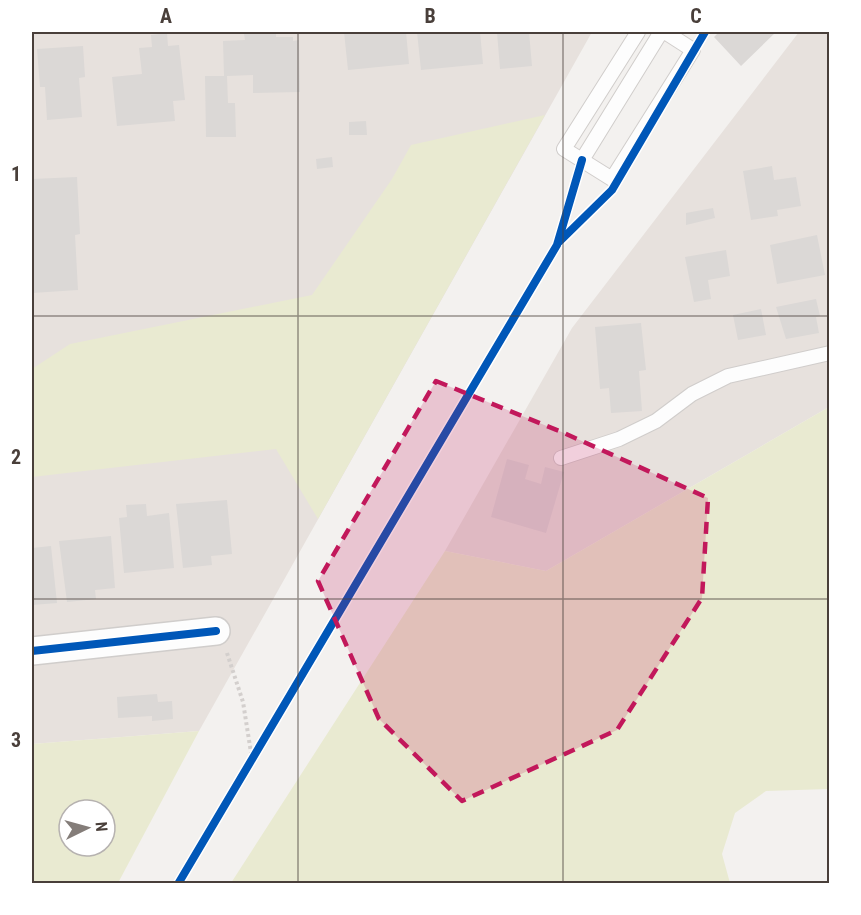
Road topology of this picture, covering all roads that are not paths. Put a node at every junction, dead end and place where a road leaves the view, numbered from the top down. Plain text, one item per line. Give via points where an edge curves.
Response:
1 (638, 32) edge
2 (663, 32) edge
3 (582, 160) junction
4 (830, 353) edge
5 (561, 458) dead end
6 (216, 631) road end
7 (32, 651) edge

1 - 3 lane via 564,149
2 - 3 lane
2 - 3 lane via 693,50 612,179
4 - 5 lane via 728,376 692,394 656,421 619,439
6 - 7 street

